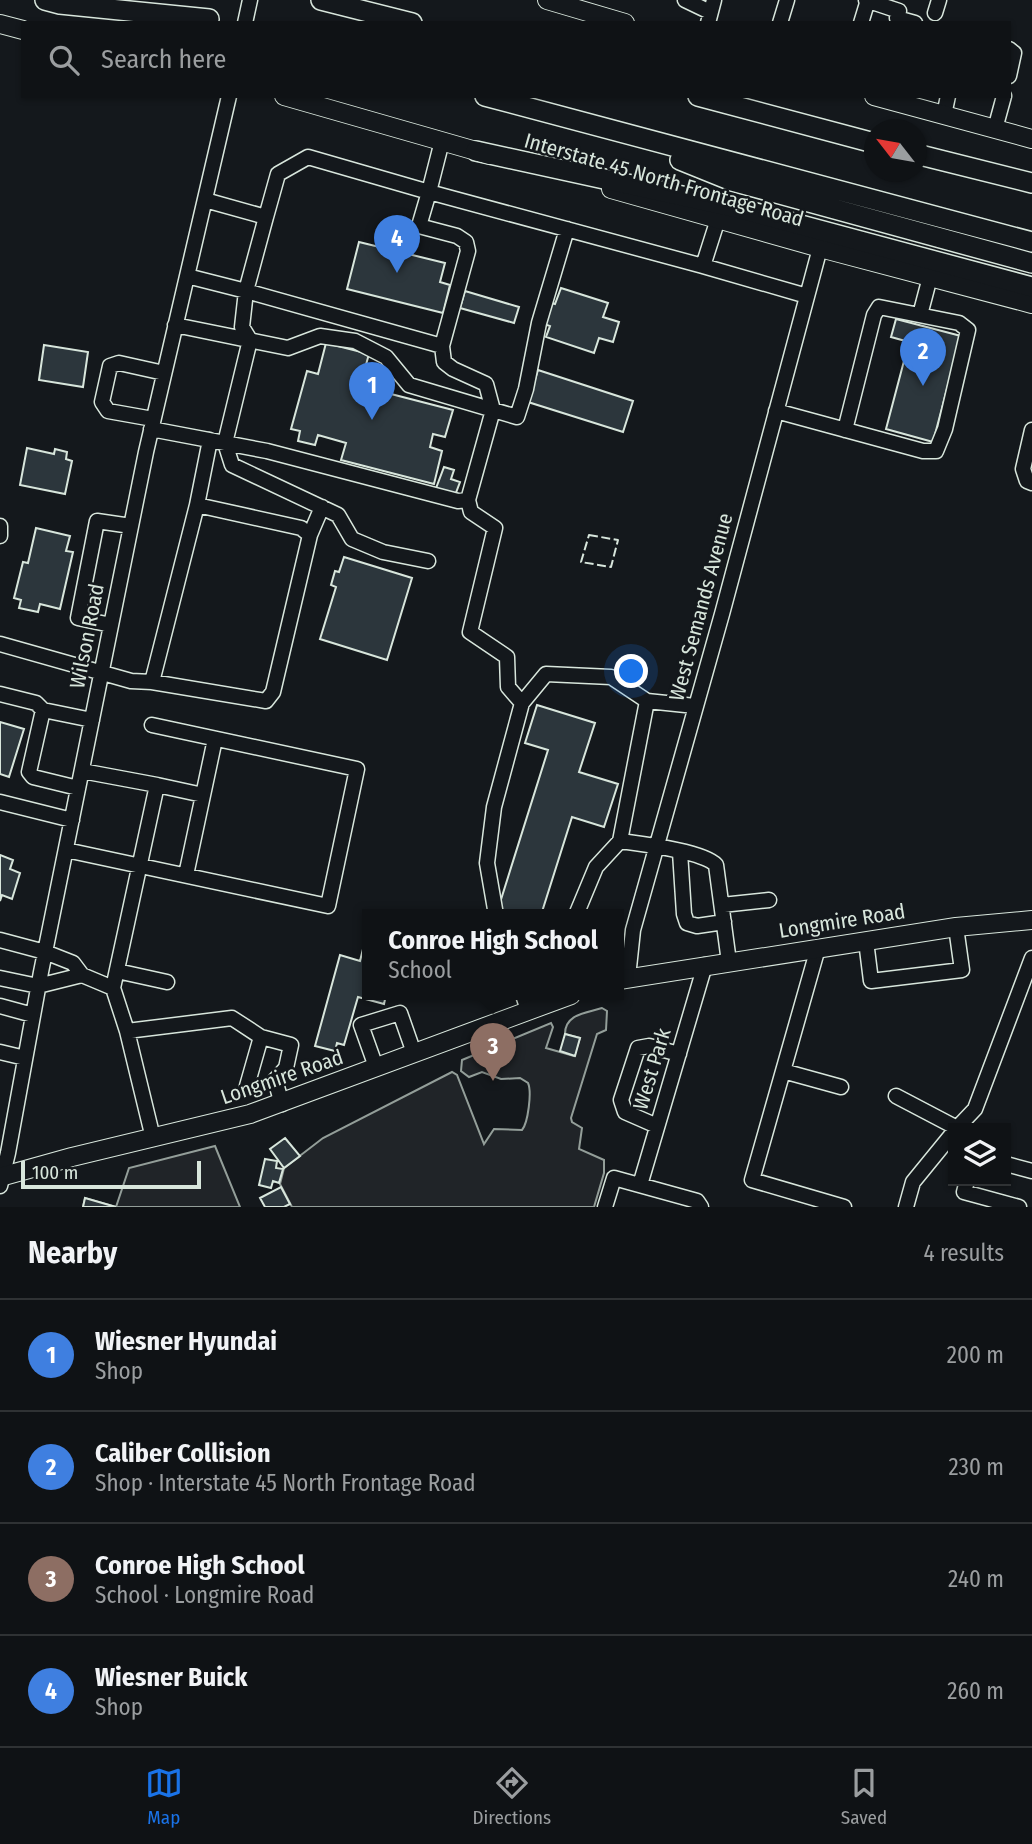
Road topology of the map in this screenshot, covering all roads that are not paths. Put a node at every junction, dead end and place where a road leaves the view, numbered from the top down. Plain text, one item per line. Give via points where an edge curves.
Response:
1 (45, 0) edge
2 (130, 0) edge
3 (250, 0) edge
4 (321, 0) edge
5 (547, 0) edge
6 (685, 0) edge
7 (787, 0) edge
8 (867, 0) edge
9 (711, 12) edge
10 (899, 13) edge
11 (215, 21) edge
12 (245, 21) edge
13 (404, 21) edge
14 (618, 21) edge
15 (781, 21) edge
16 (862, 21) edge
17 (0, 24) edge
18 (21, 29) edge
19 (1011, 51) edge
20 (1011, 69) edge
21 (229, 98) edge
22 (291, 98) edge
23 (492, 98) edge
24 (705, 98) edge
25 (881, 98) edge
26 (948, 98) edge
27 (1003, 98) edge
28 (944, 115) junction
29 (995, 129) junction
30 (611, 132) junction
31 (1032, 139) edge
32 (864, 140) edge
33 (442, 141) junction
34 (476, 151) junction
35 (927, 157) edge
36 (1032, 183) edge
37 (429, 192) junction
38 (205, 200) junction
39 (265, 217) junction
40 (718, 219) junction
41 (566, 229) junction
42 (1032, 242) edge
43 (820, 248) junction
44 (1032, 263) edge
45 (703, 266) junction
46 (187, 276) junction
47 (930, 277) junction
48 (1032, 287) edge
49 (246, 291) junction
50 (807, 296) junction
51 (1032, 304) edge
52 (920, 315) junction
53 (176, 325) junction
54 (250, 340) junction
55 (442, 346) junction
56 (164, 373) junction
57 (493, 410) junction
58 (776, 411) junction
59 (152, 424) junction
60 (845, 430) junction
61 (1032, 430) edge
62 (210, 440) junction
63 (225, 443) junction
64 (1032, 482) edge
65 (468, 500) junction
66 (197, 505) junction
67 (322, 507) junction
68 (0, 526) edge
69 (131, 526) junction
70 (310, 535) junction
71 (0, 536) edge
72 (428, 561) dead end
73 (111, 625) junction
74 (0, 644) edge
75 (101, 673) junction
76 (152, 682) junction
77 (0, 694) edge
78 (647, 701) junction
79 (522, 703) junction
80 (695, 706) junction
81 (43, 710) junction
82 (92, 720) junction
83 (152, 725) dead end
84 (215, 739) junction
85 (82, 771) junction
86 (157, 785) junction
87 (78, 788) junction
88 (203, 795) junction
89 (0, 802) edge
90 (72, 820) junction
91 (620, 841) junction
92 (656, 845) junction
93 (66, 850) junction
94 (680, 852) junction
95 (140, 866) junction
96 (186, 875) junction
97 (769, 900) dead end
98 (722, 905) junction
99 (495, 909) edge
100 (578, 909) edge
101 (1032, 920) edge
102 (724, 922) junction
103 (957, 927) junction
104 (0, 940) edge
105 (866, 941) junction
106 (818, 948) junction
107 (46, 952) junction
108 (1032, 958) edge
109 (729, 962) junction
110 (705, 965) junction
111 (117, 971) junction
112 (82, 975) junction
113 (0, 978) edge
114 (624, 979) edge
115 (167, 982) dead end
116 (38, 986) junction
117 (113, 988) junction
118 (526, 1003) edge
119 (0, 1006) edge
120 (33, 1015) junction
121 (127, 1031) junction
122 (261, 1037) junction
123 (0, 1052) edge
124 (414, 1053) junction
125 (679, 1054) junction
126 (25, 1058) junction
127 (376, 1068) junction
128 (783, 1071) junction
129 (247, 1086) dead end
130 (841, 1087) dead end
131 (896, 1096) dead end
132 (282, 1104) junction
133 (948, 1123) edge
134 (962, 1123) edge
135 (657, 1126) junction
136 (153, 1138) junction
137 (948, 1139) edge
138 (1011, 1165) edge
139 (1032, 1171) edge
140 (1, 1180) edge
141 (640, 1185) junction
142 (966, 1186) edge
143 (605, 1207) edge
144 (701, 1207) edge
145 (844, 1207) edge
146 (906, 1207) edge
147 (1019, 1207) edge

1 - 11 highway
2 - 11 highway
3 - 12 street
4 - 13 highway
5 - 14 main road
6 - 9 street
7 - 15 street
8 - 10 street
8 - 16 street
17 - 18 main road
19 - 20 street
21 - 38 street, Wilson Road
22 - 33 main road, Interstate 45 North Frontage Road
23 - 30 highway
24 - 32 highway
25 - 28 main road
26 - 28 street
27 - 29 street
28 - 29 main road
29 - 31 main road
30 - 42 highway
30 - 44 highway via 732,181
33 - 34 main road, Interstate 45 North Frontage Road
33 - 37 street
34 - 40 main road, Interstate 45 North Frontage Road
34 - 48 highway via 737,208
35 - 36 highway
37 - 39 street via 308,157 278,174
37 - 41 street
37 - 55 street via 419,226 457,236 466,242 468,251
38 - 39 street
38 - 46 street, Wilson Road
39 - 49 street
40 - 43 main road, Interstate 45 North Frontage Road
40 - 45 street
41 - 45 street
41 - 57 street via 517,417
43 - 47 main road, Interstate 45 North Frontage Road
43 - 50 street, West Semands Avenue
45 - 50 street
46 - 49 street
46 - 53 street, Wilson Road
47 - 51 main road, Interstate 45 North Frontage Road
47 - 52 street
49 - 54 street via 242,327
49 - 55 street
50 - 58 street, West Semands Avenue
52 - 60 street via 879,307
52 - 60 street via 959,323 968,330 940,446 936,451 923,450
53 - 54 street
53 - 56 street, Wilson Road
54 - 57 street via 288,348 320,336 355,341 386,357 409,385
54 - 63 street
55 - 57 street via 444,362 486,384
56 - 59 street, Wilson Road
56 - 59 street via 119,363 110,366 102,402 108,411
57 - 65 street
58 - 60 street
58 - 80 street, West Semands Avenue
59 - 62 street
59 - 69 street, Wilson Road
61 - 64 street via 1023,470
62 - 63 street
62 - 66 street
63 - 65 street
63 - 67 street via 232,465
65 - 79 street via 471,512 495,528 470,632 507,657 508,687
66 - 70 street via 300,528
66 - 76 street
67 - 70 street
67 - 72 street via 338,515 352,539 383,552
68 - 71 street
69 - 73 street, Wilson Road
69 - 73 street via 97,521 87,569 78,618
70 - 76 street via 273,692 266,701
73 - 75 street, Wilson Road
74 - 75 street
75 - 76 street
75 - 82 street, Wilson Road
77 - 81 street
78 - 79 street via 611,677 547,674
78 - 80 street
78 - 91 street
79 - 99 street via 494,807 488,851
80 - 92 street, West Semands Avenue
81 - 82 street
81 - 87 street via 29,772 33,777
82 - 85 street, Wilson Road
83 - 84 street
84 - 88 street
84 - 96 street via 357,769 328,906
85 - 86 street
85 - 87 street, Wilson Road
86 - 88 street
86 - 95 street
87 - 90 street, Wilson Road
88 - 96 street
89 - 90 street
90 - 93 street, Wilson Road
91 - 92 street
91 - 100 street via 596,867
92 - 94 street
92 - 114 street, West Semands Avenue
93 - 95 street
93 - 107 street, Wilson Road
94 - 98 street via 716,864
94 - 102 street via 687,923
95 - 96 street
95 - 111 street
97 - 98 street
98 - 102 street
101 - 103 main road, Longmire Road
102 - 109 street
103 - 105 main road, Longmire Road
103 - 105 street via 962,970 871,981
104 - 107 street
105 - 106 main road, Longmire Road
106 - 109 main road, Longmire Road
106 - 128 street
107 - 112 street via 73,963
107 - 116 street, Wilson Road
108 - 134 street via 975,1109
109 - 110 main road, Longmire Road
110 - 114 main road, Longmire Road
110 - 125 street, West Park
111 - 115 street
111 - 117 street
112 - 116 street
112 - 117 street
113 - 116 street
116 - 120 street, Wilson Road
117 - 121 street
118 - 124 main road, Longmire Road
119 - 120 street
120 - 126 street, Wilson Road
121 - 122 street via 232,1018
121 - 136 street
122 - 129 street
122 - 132 street via 291,1045 286,1068 275,1080
123 - 126 street
124 - 127 main road, Longmire Road
124 - 127 street via 400,1013 361,1025
125 - 135 street, West Park
125 - 135 street via 649,1046 638,1048 621,1100 625,1112
126 - 140 street, Wilson Road
127 - 132 main road, Longmire Road
128 - 130 street
128 - 145 street via 752,1180
131 - 133 street
132 - 136 main road, Longmire Road
135 - 141 street, West Park
136 - 140 main road, Longmire Road
137 - 146 street via 913,1182
138 - 139 street
141 - 143 street via 614,1178
141 - 144 street via 697,1201
142 - 147 street via 964,1192

